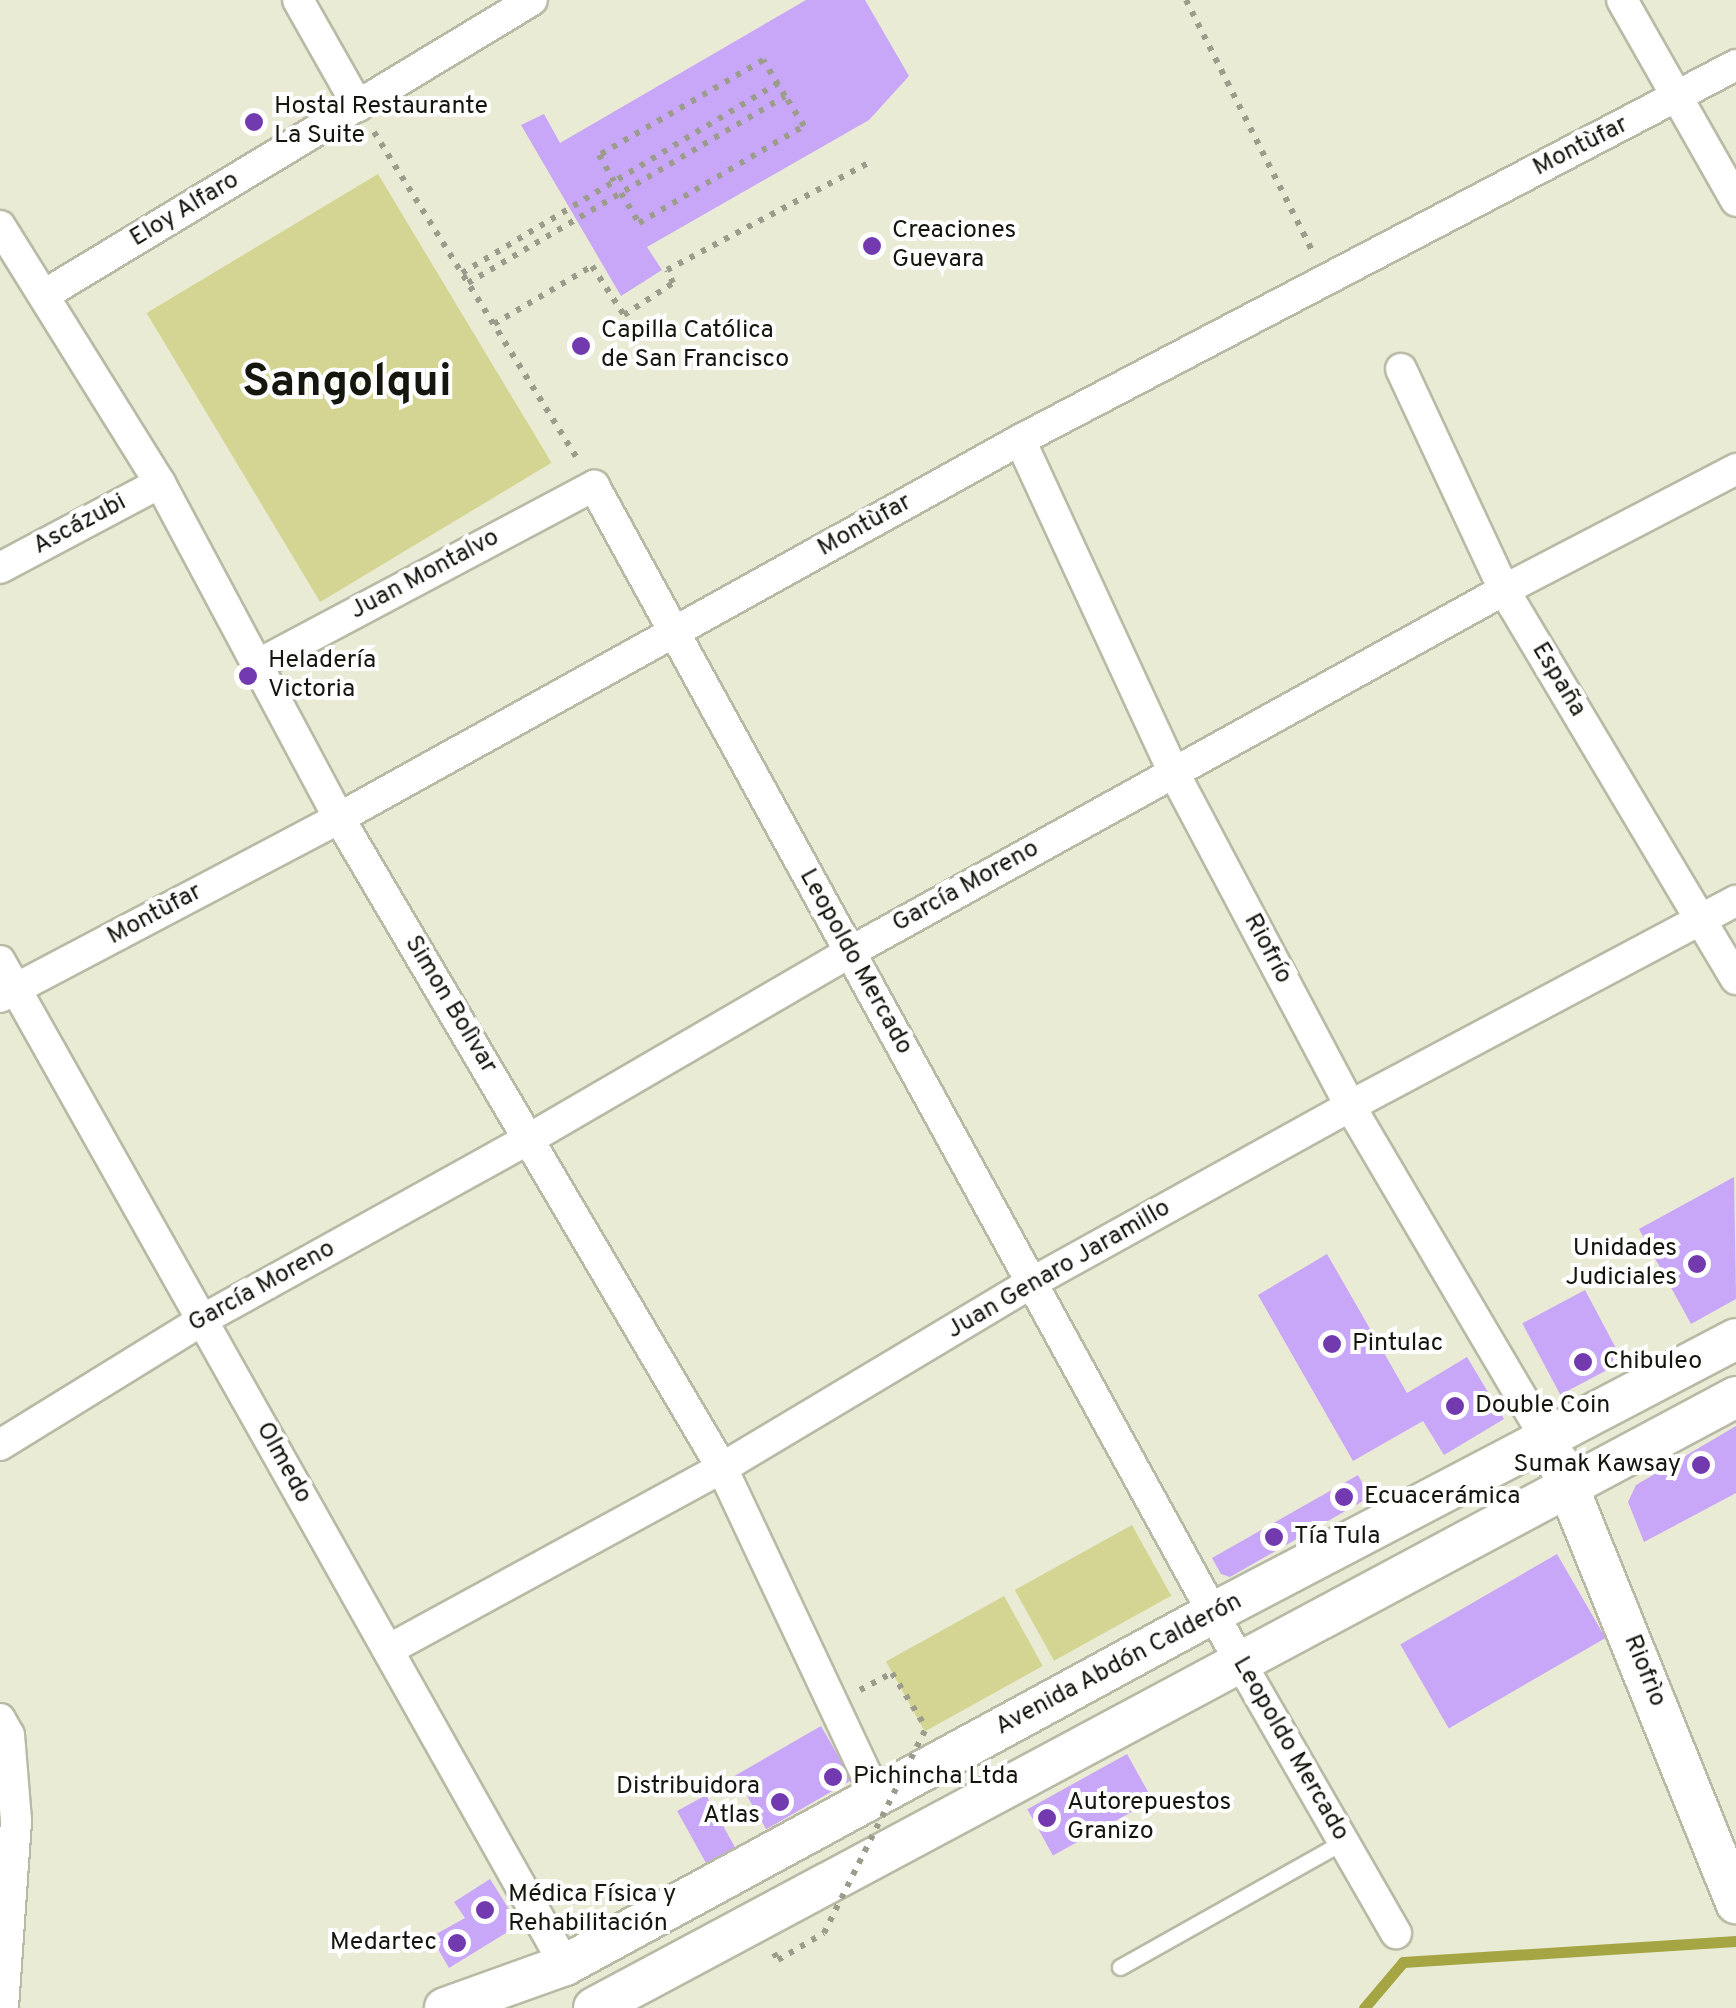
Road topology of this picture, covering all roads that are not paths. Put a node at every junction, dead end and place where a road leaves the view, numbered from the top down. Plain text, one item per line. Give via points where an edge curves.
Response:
1 (298, 0) edge
2 (532, 0) edge
3 (1622, 0) edge
4 (1736, 66) edge
5 (1678, 98) junction
6 (358, 106) junction
7 (1736, 201) edge
8 (0, 226) edge
9 (44, 295) junction
10 (1401, 369) dead end
11 (1020, 440) junction
12 (1736, 468) edge
13 (160, 483) junction
14 (594, 486) joint
15 (0, 568) edge
16 (1504, 590) junction
17 (674, 631) junction
18 (256, 664) junction
19 (1174, 773) junction
20 (339, 818) junction
21 (1736, 901) edge
22 (1700, 920) junction
23 (850, 952) junction
24 (0, 962) edge
25 (1736, 979) edge
26 (8, 993) edge
27 (1350, 1106) junction
28 (529, 1139) junction
29 (1032, 1283) junction
30 (202, 1320) junction
31 (1736, 1339) edge
32 (1736, 1398) edge
33 (1547, 1441) junction
34 (0, 1445) edge
35 (722, 1468) junction
36 (1570, 1486) junction
37 (1213, 1613) junction
38 (388, 1650) junction
39 (1240, 1662) junction
40 (0, 1719) edge
41 (876, 1796) junction
42 (1343, 1842) junction
43 (1736, 1904) edge
44 (1396, 1933) dead end
45 (565, 1965) junction
46 (1120, 1966) dead end
47 (3, 2008) edge
48 (445, 2008) edge
49 (594, 2008) edge

1 - 6 street
2 - 6 street, Eloy Alfaro
3 - 5 street
4 - 5 street, Montùfar
5 - 7 street
5 - 11 street, Montùfar
6 - 9 street, Eloy Alfaro
8 - 9 street, Simon Bolìvar
9 - 13 street, Simon Bolìvar
10 - 16 street, España
11 - 17 street, Montùfar
11 - 19 street, Riofrío
12 - 16 street, García Moreno
13 - 15 street, Ascázubi
13 - 18 street, Simon Bolìvar
14 - 17 street, Leopoldo Mercado
14 - 18 street, Juan Montalvo
16 - 19 street, García Moreno
16 - 22 street, España
17 - 20 street, Montùfar
17 - 23 street, Leopoldo Mercado
18 - 20 street, Simon Bolìvar
19 - 23 street, García Moreno
19 - 27 street, Riofrío
20 - 26 street, Montùfar
20 - 28 street, Simon Bolìvar
21 - 22 street, Juan Genaro Jaramillo
22 - 25 street, España
22 - 27 street, Juan Genaro Jaramillo
23 - 28 street, García Moreno
23 - 29 street, Leopoldo Mercado
24 - 26 street, Olmedo
26 - 30 street, Olmedo
27 - 29 street, Juan Genaro Jaramillo
27 - 33 street, Riofrío
28 - 30 street, García Moreno
28 - 35 street, Simon Bolìvar
29 - 35 street, Juan Genaro Jaramillo
29 - 37 street, Leopoldo Mercado
30 - 34 street, García Moreno
30 - 38 street, Olmedo
31 - 33 main road, Avenida Abdón Calderón
32 - 36 main road
33 - 36 main road, Riofrìo
33 - 37 main road, Avenida Abdón Calderón
35 - 38 street, Juan Genaro Jaramillo
35 - 41 street, Simon Bolìvar
36 - 39 main road
36 - 43 main road, Riofrìo
37 - 39 street, Leopoldo Mercado
37 - 41 main road, Avenida Abdón Calderón
38 - 45 street, Olmedo
39 - 42 street, Leopoldo Mercado
39 - 49 main road
40 - 47 street via 10,1735 16,1822
41 - 45 main road, Avenida Abdón Calderón
42 - 44 street, Leopoldo Mercado
42 - 46 lane
45 - 48 main road, Avenida Abdón Calderón

